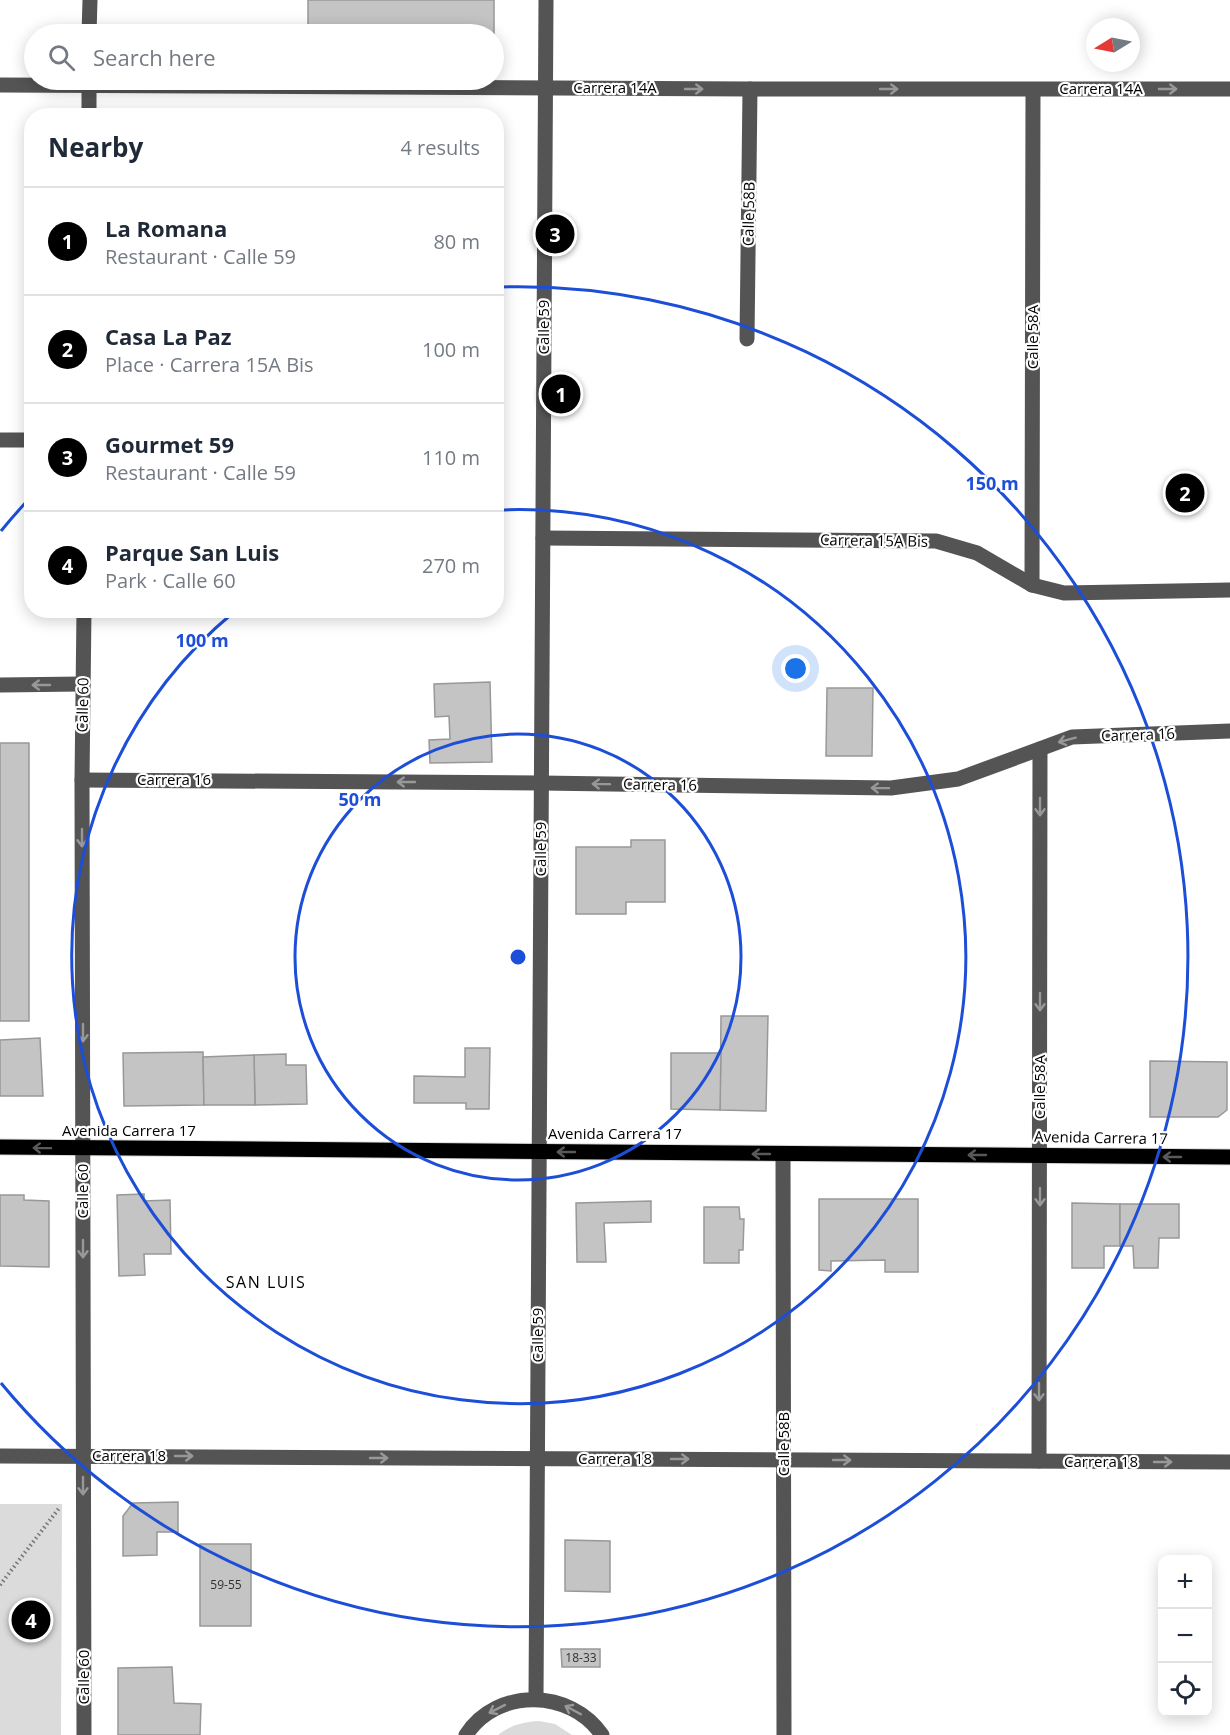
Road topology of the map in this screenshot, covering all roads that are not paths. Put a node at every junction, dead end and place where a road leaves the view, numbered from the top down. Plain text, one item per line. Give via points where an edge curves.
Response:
1 (90, 0) edge
2 (546, 0) edge
3 (89, 24) edge
4 (24, 84) edge
5 (0, 85) edge
6 (504, 87) edge
7 (546, 88) junction
8 (750, 89) junction
9 (1230, 89) edge
10 (89, 90) edge
11 (1033, 90) junction
12 (89, 108) edge
13 (747, 339) dead end
14 (0, 440) edge
15 (24, 441) edge
16 (543, 538) junction
17 (1032, 585) junction
18 (1230, 590) edge
19 (84, 618) edge
20 (83, 684) junction
21 (0, 685) edge
22 (1230, 731) edge
23 (1040, 748) junction
24 (82, 780) junction
25 (541, 783) junction
26 (0, 1147) edge
27 (83, 1148) junction
28 (539, 1152) junction
29 (783, 1154) junction
30 (1040, 1156) junction
31 (1230, 1157) edge
32 (0, 1456) edge
33 (84, 1456) junction
34 (537, 1459) junction
35 (784, 1460) junction
36 (1039, 1461) junction
37 (1230, 1462) edge
38 (536, 1699) junction
39 (84, 1735) edge
40 (466, 1735) edge
41 (602, 1735) edge
42 (784, 1735) edge

1 - 3 street
2 - 7 street, Calle 59
4 - 5 street, Carrera 14A
6 - 7 street, Carrera 14A
7 -> 8 street, Carrera 14A
7 - 16 street, Calle 59
8 -> 11 street, Carrera 14A
8 - 13 street, Calle 58B
11 -> 9 street, Carrera 14A
10 - 12 street
11 - 17 street, Calle 58A
14 - 15 street
16 - 17 street, Carrera 15A Bis via 936,542 977,554
16 - 25 street, Calle 59
17 - 18 street, Carrera 15A Bis via 1064,593
19 - 20 street, Calle 60
20 -> 21 street
20 - 24 street, Calle 60
22 -> 23 street, Carrera 16 via 1072,737
23 -> 25 street, Carrera 16 via 958,779 891,788
23 -> 30 street, Calle 58A
25 -> 24 street, Carrera 16
24 -> 27 street, Calle 60
25 - 28 street, Calle 59
27 -> 26 main road, Avenida Carrera 17
27 - 28 main road, Avenida Carrera 17
27 -> 33 street, Calle 60
29 -> 28 main road, Avenida Carrera 17
28 - 34 street, Calle 59
30 -> 29 main road, Avenida Carrera 17
29 - 35 street, Calle 58B
31 -> 30 main road, Avenida Carrera 17
30 -> 36 street, Calle 58A
32 - 33 street, Carrera 18
33 -> 34 street, Carrera 18
33 -> 39 street, Calle 60
34 -> 35 street, Carrera 18
34 - 38 street, Calle 59
35 -> 36 street, Carrera 18
35 - 42 street, Calle 58B
36 -> 37 street, Carrera 18
38 -> 40 street via 517,1700 499,1707 483,1716
41 -> 38 street via 572,1708

